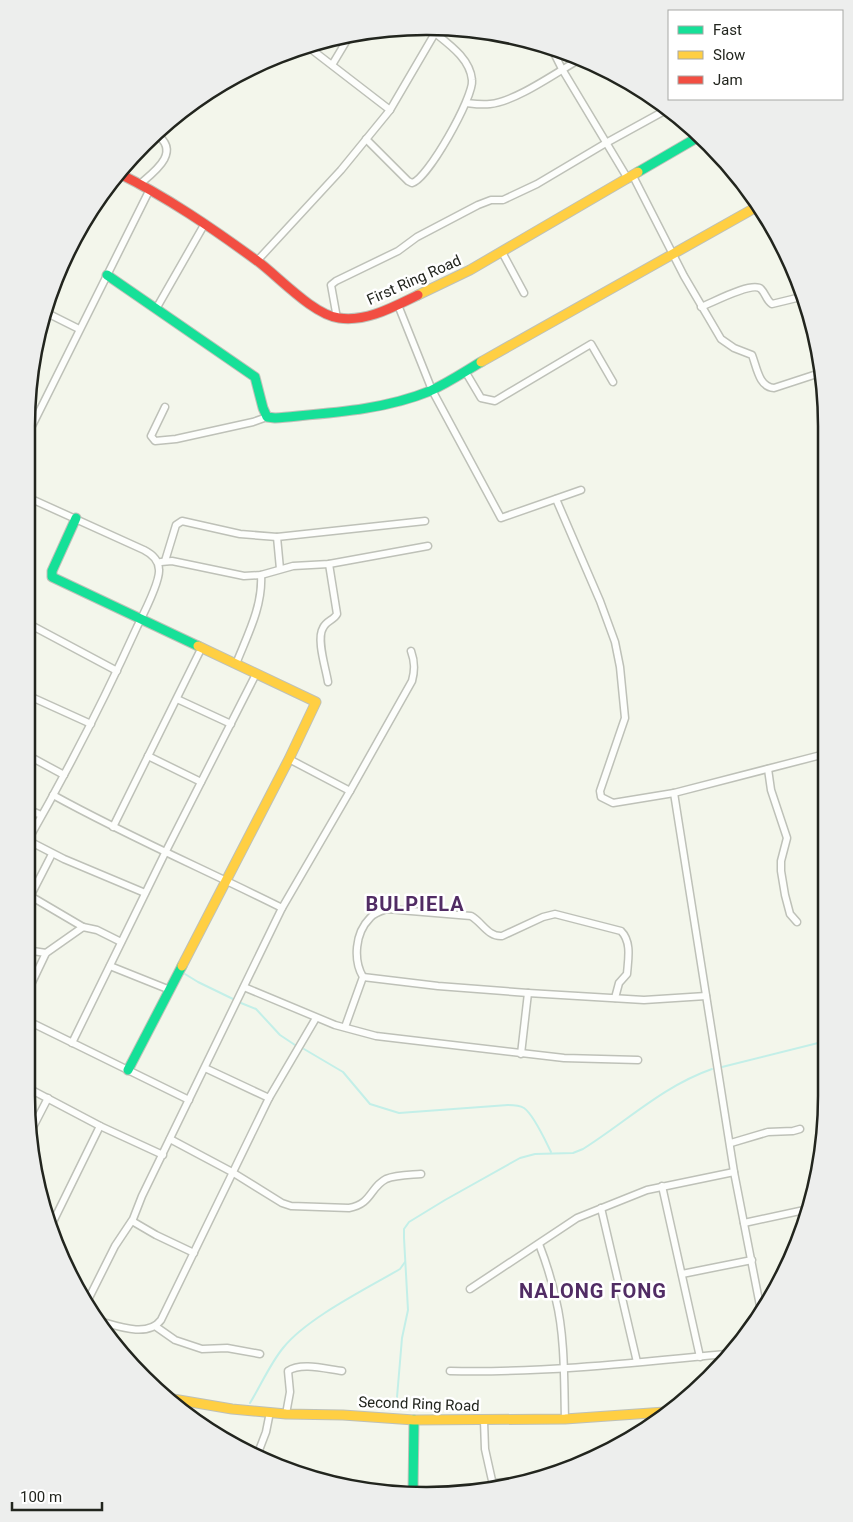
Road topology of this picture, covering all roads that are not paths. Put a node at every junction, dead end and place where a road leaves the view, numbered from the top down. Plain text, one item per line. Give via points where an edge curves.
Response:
1 (434, 35) edge
2 (441, 36) edge
3 (345, 44) edge
4 (314, 52) edge
5 (556, 58) edge
6 (572, 63) edge
7 (332, 65) junction
8 (562, 69) junction
9 (467, 103) junction
10 (390, 110) junction
11 (661, 113) edge
12 (161, 139) edge
13 (366, 139) junction
14 (693, 140) edge
15 (606, 143) junction
16 (125, 177) edge
17 (630, 177) junction
18 (140, 184) junction
19 (150, 189) junction
20 (752, 209) edge
21 (204, 225) junction
22 (502, 252) junction
23 (673, 255) junction
24 (257, 261) junction
25 (107, 275) junction
26 (524, 293) dead end
27 (796, 298) edge
28 (398, 305) junction
29 (701, 307) junction
30 (156, 308) junction
31 (51, 315) edge
32 (337, 318) junction
33 (79, 329) junction
34 (465, 372) junction
35 (815, 375) edge
36 (613, 382) dead end
37 (432, 390) junction
38 (165, 407) dead end
39 (267, 417) junction
40 (35, 419) edge
41 (581, 490) dead end
42 (556, 499) junction
43 (35, 501) edge
44 (76, 518) junction
45 (426, 521) dead end
46 (277, 537) junction
47 (428, 546) dead end
48 (161, 562) junction
49 (329, 564) junction
50 (280, 569) junction
51 (261, 575) junction
52 (141, 619) junction
53 (35, 627) edge
54 (202, 647) junction
55 (411, 651) dead end
56 (236, 664) junction
57 (117, 671) junction
58 (256, 674) junction
59 (328, 682) dead end
60 (177, 699) junction
61 (35, 700) edge
62 (91, 724) junction
63 (231, 724) junction
64 (148, 756) junction
65 (818, 756) edge
66 (35, 759) edge
67 (289, 759) junction
68 (768, 769) junction
69 (64, 775) junction
70 (202, 782) junction
71 (350, 791) junction
72 (674, 793) junction
73 (53, 795) junction
74 (35, 813) edge
75 (41, 816) junction
76 (35, 827) edge
77 (113, 827) junction
78 (35, 845) edge
79 (165, 853) junction
80 (52, 854) junction
81 (226, 880) junction
82 (35, 889) edge
83 (145, 893) junction
84 (35, 899) edge
85 (282, 908) junction
86 (797, 922) dead end
87 (83, 927) junction
88 (121, 942) junction
89 (35, 951) edge
90 (46, 953) junction
91 (110, 966) junction
92 (35, 976) edge
93 (363, 977) junction
94 (244, 987) junction
95 (170, 990) junction
96 (528, 994) junction
97 (706, 996) junction
98 (615, 998) junction
99 (316, 1018) junction
100 (35, 1024) edge
101 (345, 1028) junction
102 (72, 1043) junction
103 (521, 1054) junction
104 (638, 1060) dead end
105 (205, 1068) junction
106 (128, 1070) junction
107 (35, 1092) edge
108 (48, 1098) junction
109 (269, 1098) junction
110 (189, 1100) junction
111 (36, 1121) edge
112 (100, 1126) junction
113 (800, 1130) dead end
114 (170, 1139) junction
115 (731, 1143) junction
116 (163, 1154) junction
117 (232, 1172) junction
118 (734, 1172) junction
119 (422, 1174) dead end
120 (662, 1186) junction
121 (601, 1208) junction
122 (800, 1211) edge
123 (55, 1218) edge
124 (132, 1220) junction
125 (744, 1223) junction
126 (539, 1244) junction
127 (194, 1253) junction
128 (752, 1260) junction
129 (682, 1274) junction
130 (470, 1289) dead end
131 (90, 1296) edge
132 (759, 1301) edge
133 (108, 1323) edge
134 (155, 1326) junction
135 (260, 1354) dead end
136 (720, 1355) edge
137 (700, 1357) junction
138 (637, 1362) junction
139 (563, 1369) junction
140 (450, 1370) dead end
141 (342, 1371) dead end
142 (181, 1400) edge
143 (270, 1412) junction
144 (656, 1413) edge
145 (286, 1414) junction
146 (566, 1419) junction
147 (414, 1420) junction
148 (484, 1420) junction
149 (259, 1450) edge
150 (492, 1481) edge
151 (413, 1486) edge

1 - 10 street
2 - 9 street via 456,49 471,74
3 - 7 street
4 - 7 street
5 - 8 street
6 - 8 street
7 - 10 street
8 - 9 street via 505,101
8 - 15 street
9 - 13 street via 423,176 416,182 408,181
10 - 13 street
11 - 15 street
12 - 18 street via 166,156
13 - 24 street
14 - 17 street, First Ring Road
15 - 17 street
15 - 32 street via 536,184 503,200 478,205 417,237 398,251 336,281 331,285 331,292
16 - 18 street, First Ring Road
17 - 22 street, First Ring Road
17 - 23 street
18 - 19 street, First Ring Road
19 - 21 street, First Ring Road
19 - 25 street
20 - 23 street
21 - 24 street, First Ring Road
21 - 30 street
22 - 26 street
22 - 28 street, First Ring Road
23 - 29 street
23 - 34 street
24 - 32 street, First Ring Road via 320,312
25 - 30 street
25 - 33 street
27 - 29 street via 772,304 755,286
28 - 32 street, First Ring Road via 367,316
28 - 37 street
29 - 35 street via 720,339 752,355 763,384 768,388
30 - 39 street via 255,377 262,411
31 - 33 street
33 - 40 street
34 - 36 street via 481,398 494,401 590,344
34 - 37 street
37 - 39 street via 388,404
37 - 42 street via 501,518
38 - 39 street via 151,436 155,441
41 - 42 street
42 - 72 street via 600,601 620,667 625,718 600,791 601,798 613,803
43 - 44 street
44 - 48 street via 152,554
44 - 52 street via 52,577
45 - 46 street
46 - 48 street via 240,534 182,521 176,525
46 - 50 street
47 - 49 street
48 - 51 street via 244,576
48 - 52 street
49 - 50 street
49 - 59 street via 337,614 321,630
50 - 51 street
51 - 56 street via 261,594 255,616
52 - 54 street
52 - 57 street
53 - 57 street
54 - 56 street
54 - 60 street
55 - 71 street via 415,671 412,681
56 - 58 street
57 - 62 street
58 - 63 street
58 - 67 street via 316,702
60 - 63 street
60 - 64 street
61 - 62 street
62 - 69 street
63 - 70 street
64 - 70 street
64 - 77 street
65 - 68 street
66 - 69 street
67 - 71 street
67 - 81 street
68 - 72 street
68 - 86 street via 771,790 787,838 781,861 785,895 790,914
69 - 73 street
70 - 79 street
71 - 85 street
72 - 97 street
73 - 75 street
73 - 77 street
74 - 75 street
75 - 76 street
77 - 79 street
78 - 80 street
79 - 81 street
79 - 83 street
80 - 82 street
80 - 83 street
81 - 85 street
81 - 95 street
83 - 88 street
84 - 87 street
85 - 94 street
87 - 88 street
87 - 90 street
88 - 91 street
89 - 90 street
90 - 92 street
91 - 95 street
91 - 102 street
93 - 96 street
93 - 98 street via 358,967 357,942 369,918 387,909 470,916 496,937 555,914 621,931 625,935 628,941 627,974 619,983
93 - 101 street
94 - 99 street
94 - 105 street
95 - 106 street
96 - 98 street
96 - 103 street
97 - 98 street via 644,1000
97 - 115 street
99 - 101 street
99 - 109 street
100 - 102 street
101 - 103 street via 376,1036
102 - 106 street
103 - 104 street
105 - 109 street
105 - 110 street
106 - 110 street
107 - 108 street
108 - 111 street
108 - 112 street
109 - 117 street
110 - 114 street
112 - 116 street
112 - 123 street
113 - 115 street via 768,1132
114 - 116 street
114 - 117 street
115 - 118 street
116 - 124 street
117 - 119 street via 282,1204 302,1207 357,1206 387,1179
117 - 127 street
118 - 120 street
118 - 125 street
120 - 121 street
120 - 129 street
121 - 126 street via 577,1218
121 - 138 street
122 - 125 street
124 - 127 street
124 - 131 street
125 - 128 street
126 - 130 street
126 - 139 street via 557,1301
127 - 134 street via 170,1304
128 - 129 street
128 - 132 street
129 - 137 street
133 - 134 street via 141,1330
134 - 135 street via 175,1340 202,1349 227,1348
136 - 137 street
137 - 138 street
138 - 139 street
139 - 140 street
139 - 146 street
141 - 145 street via 304,1367 288,1371 290,1392
142 - 143 street, Second Ring Road
143 - 145 street, Second Ring Road
143 - 149 street
144 - 146 street, Second Ring Road
145 - 147 street, Second Ring Road
146 - 148 street, Second Ring Road
147 - 148 street, Second Ring Road
147 - 151 street
148 - 150 street via 485,1450

